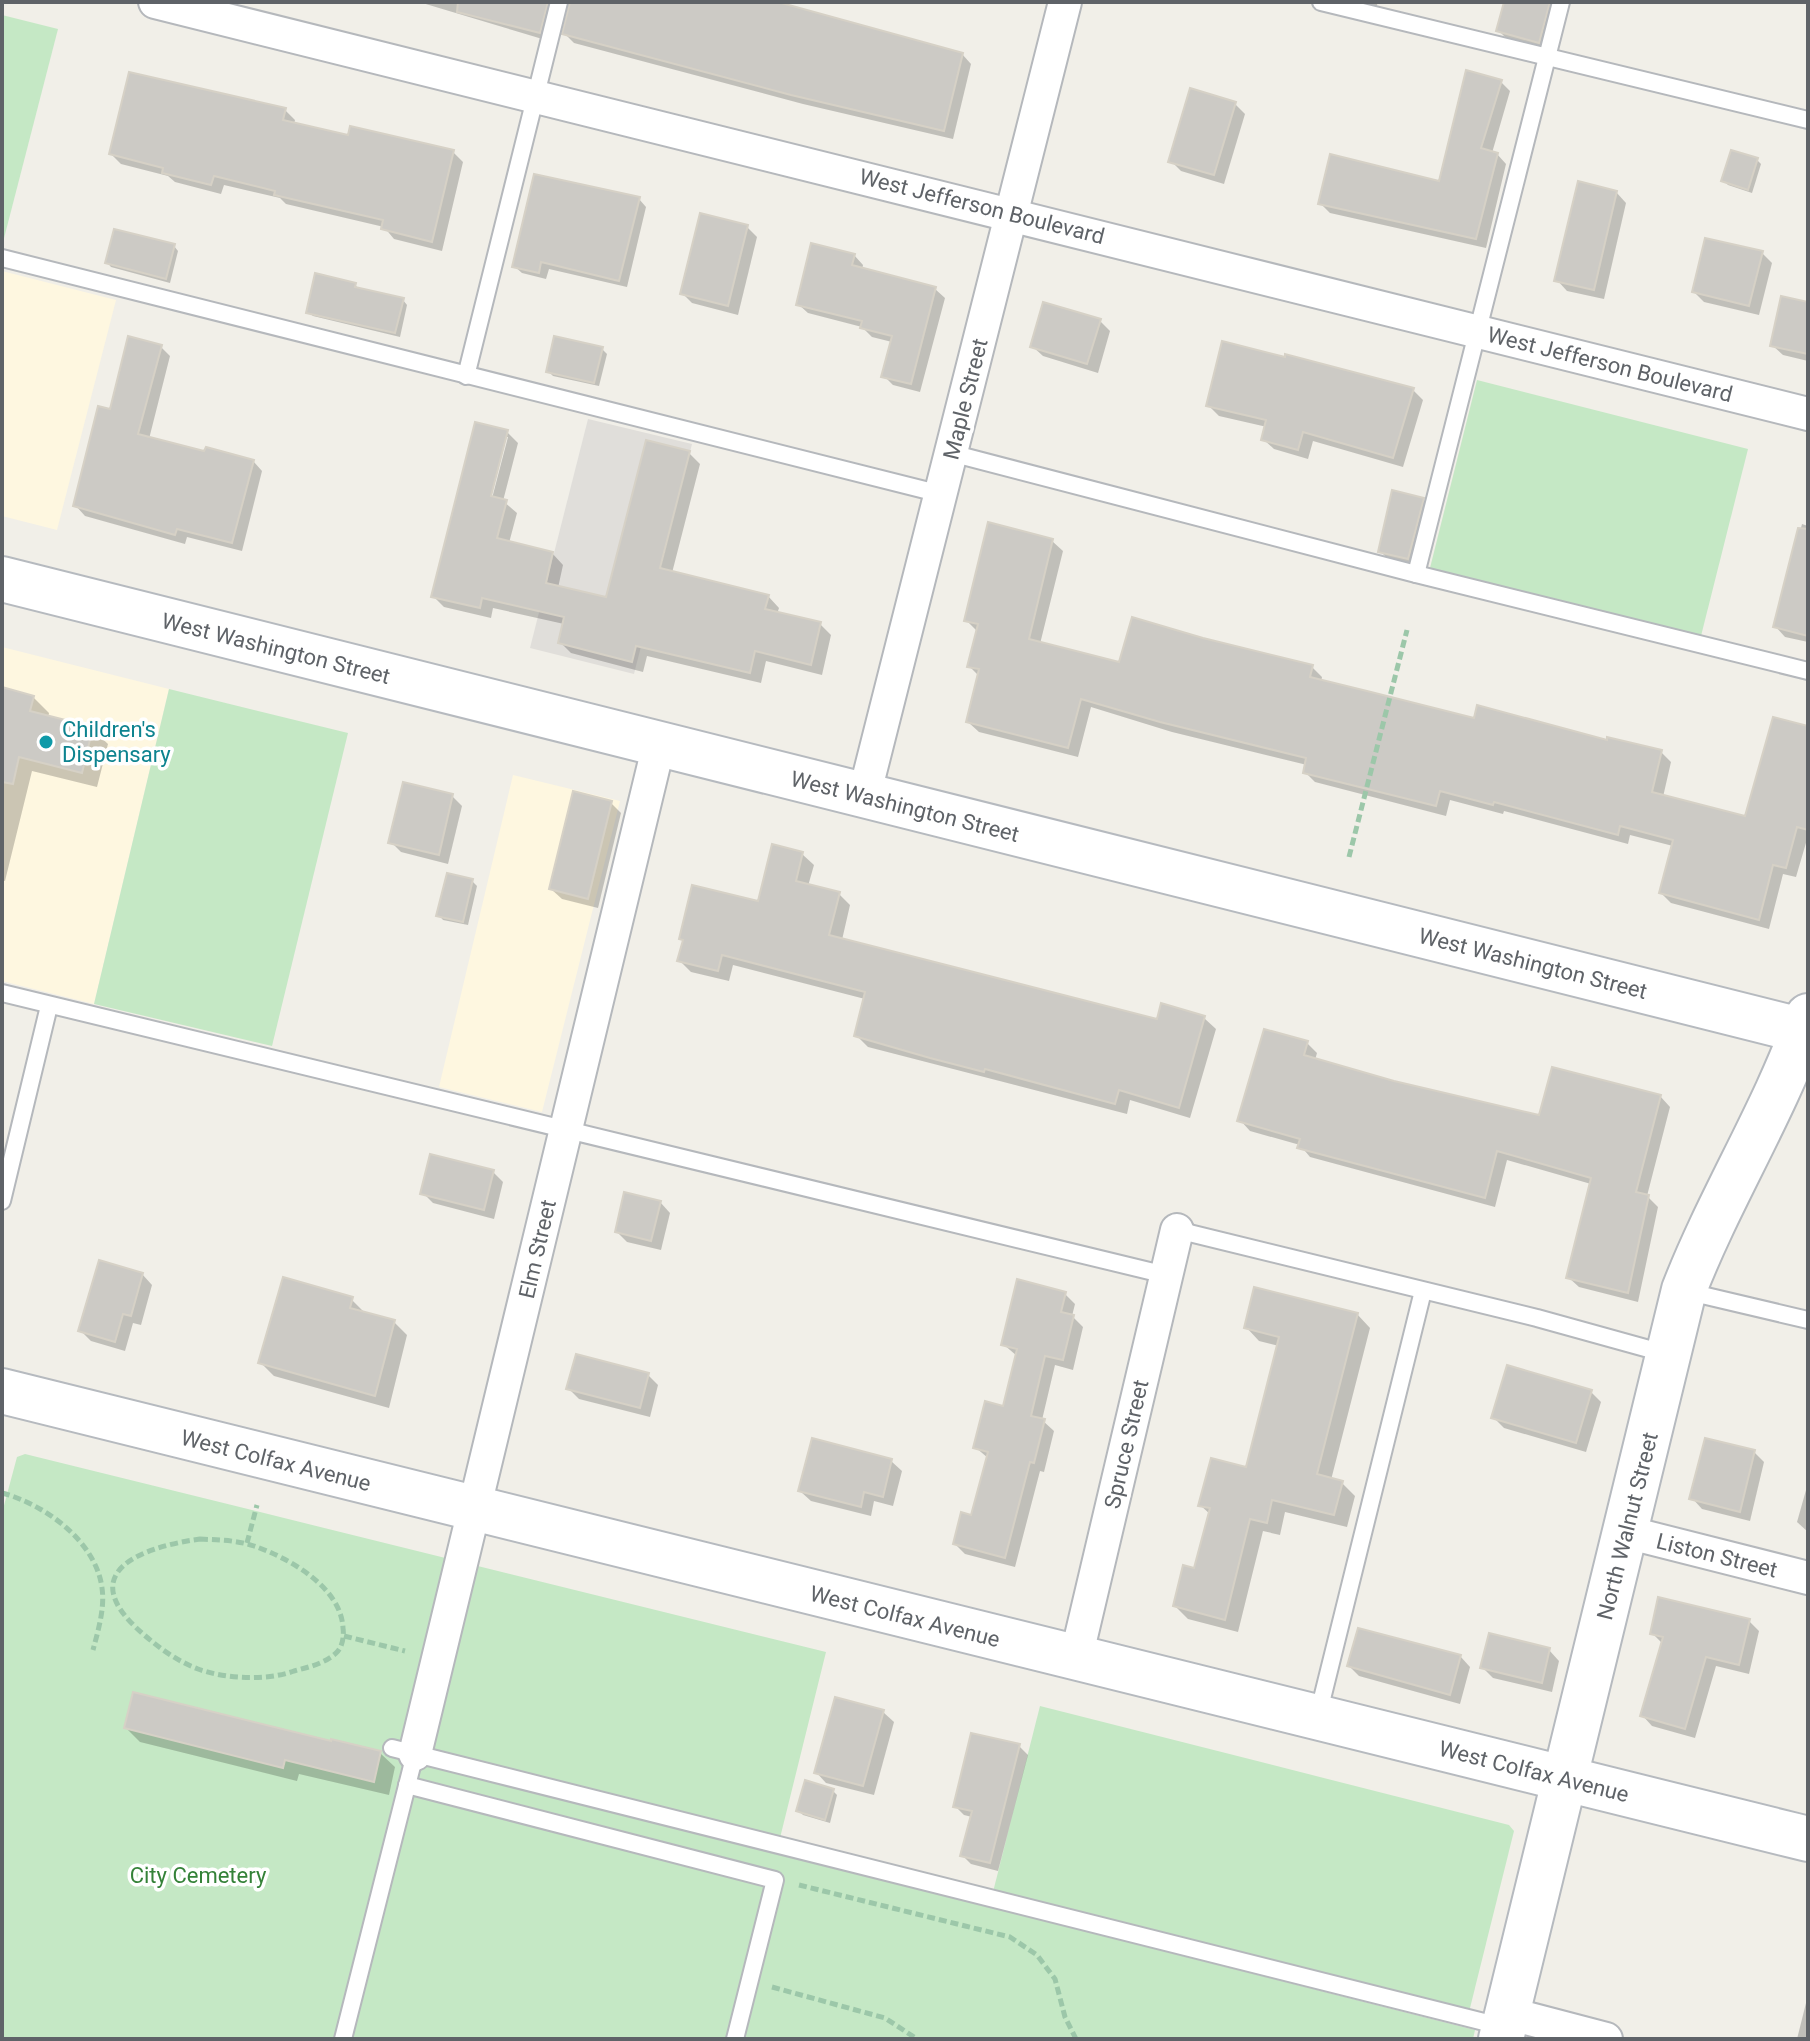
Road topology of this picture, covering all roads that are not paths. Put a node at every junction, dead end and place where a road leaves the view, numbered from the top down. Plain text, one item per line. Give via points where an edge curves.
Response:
1 (155, 2) edge
2 (559, 2) edge
3 (1065, 2) edge
4 (1321, 2) edge
5 (1561, 2) edge
6 (1547, 56) junction
7 (536, 96) junction
8 (1808, 120) edge
9 (1011, 213) junction
10 (2, 258) edge
11 (1477, 331) junction
12 (466, 376) junction
13 (1808, 414) edge
14 (951, 453) junction
15 (941, 494) junction
16 (1416, 574) junction
17 (2, 579) edge
18 (1808, 671) edge
19 (659, 744) junction
20 (864, 796) junction
21 (2, 993) edge
22 (49, 1006) junction
23 (1806, 1026) edge
24 (565, 1129) junction
25 (2, 1201) edge
26 (1177, 1230) joint
27 (1166, 1275) junction
28 (1684, 1290) junction
29 (1423, 1291) junction
30 (1808, 1320) edge
31 (1668, 1354) junction
32 (2, 1391) edge
33 (475, 1510) junction
34 (1626, 1532) junction
35 (1808, 1578) edge
36 (1076, 1658) junction
37 (1318, 1716) junction
38 (404, 1751) junction
39 (1564, 1779) junction
40 (407, 1785) junction
41 (1808, 1839) edge
42 (1504, 2027) edge
43 (343, 2039) edge
44 (735, 2039) edge
45 (1606, 2039) edge

1 - 7 street, West Jefferson Boulevard
2 - 7 lane
3 - 9 street, Maple Street
4 - 6 lane
5 - 6 lane
6 - 8 lane
6 - 11 lane
7 - 9 street, West Jefferson Boulevard
7 - 12 lane
9 - 11 street, West Jefferson Boulevard
9 - 14 street, Maple Street
10 - 12 lane
11 - 13 street, West Jefferson Boulevard
11 - 16 lane
12 - 15 lane
14 - 15 street, Maple Street
14 - 16 lane
15 - 20 street, Maple Street
16 - 18 lane
17 - 19 street, West Washington Street
19 - 20 street, West Washington Street
19 - 24 street, Elm Street
20 - 23 street, West Washington Street
21 - 22 lane
22 - 24 lane
22 - 25 lane
23 - 28 street, North Walnut Street
24 - 27 lane
24 - 33 street, Elm Street
26 - 27 street, Spruce Street
26 - 29 lane
27 - 36 street, Spruce Street
28 - 30 lane
28 - 31 street, North Walnut Street
29 - 31 lane
29 - 37 lane
31 - 34 street, North Walnut Street
32 - 33 street, West Colfax Avenue
33 - 36 street, West Colfax Avenue
33 - 38 street, Elm Street
34 - 35 street, Liston Street
34 - 39 street, North Walnut Street
36 - 37 street, West Colfax Avenue
37 - 39 street, West Colfax Avenue
38 - 40 lane
38 - 42 lane
39 - 41 street, West Colfax Avenue
39 - 42 street, North Walnut Street
40 - 43 lane
40 - 44 lane via 775,1880
42 - 45 street

